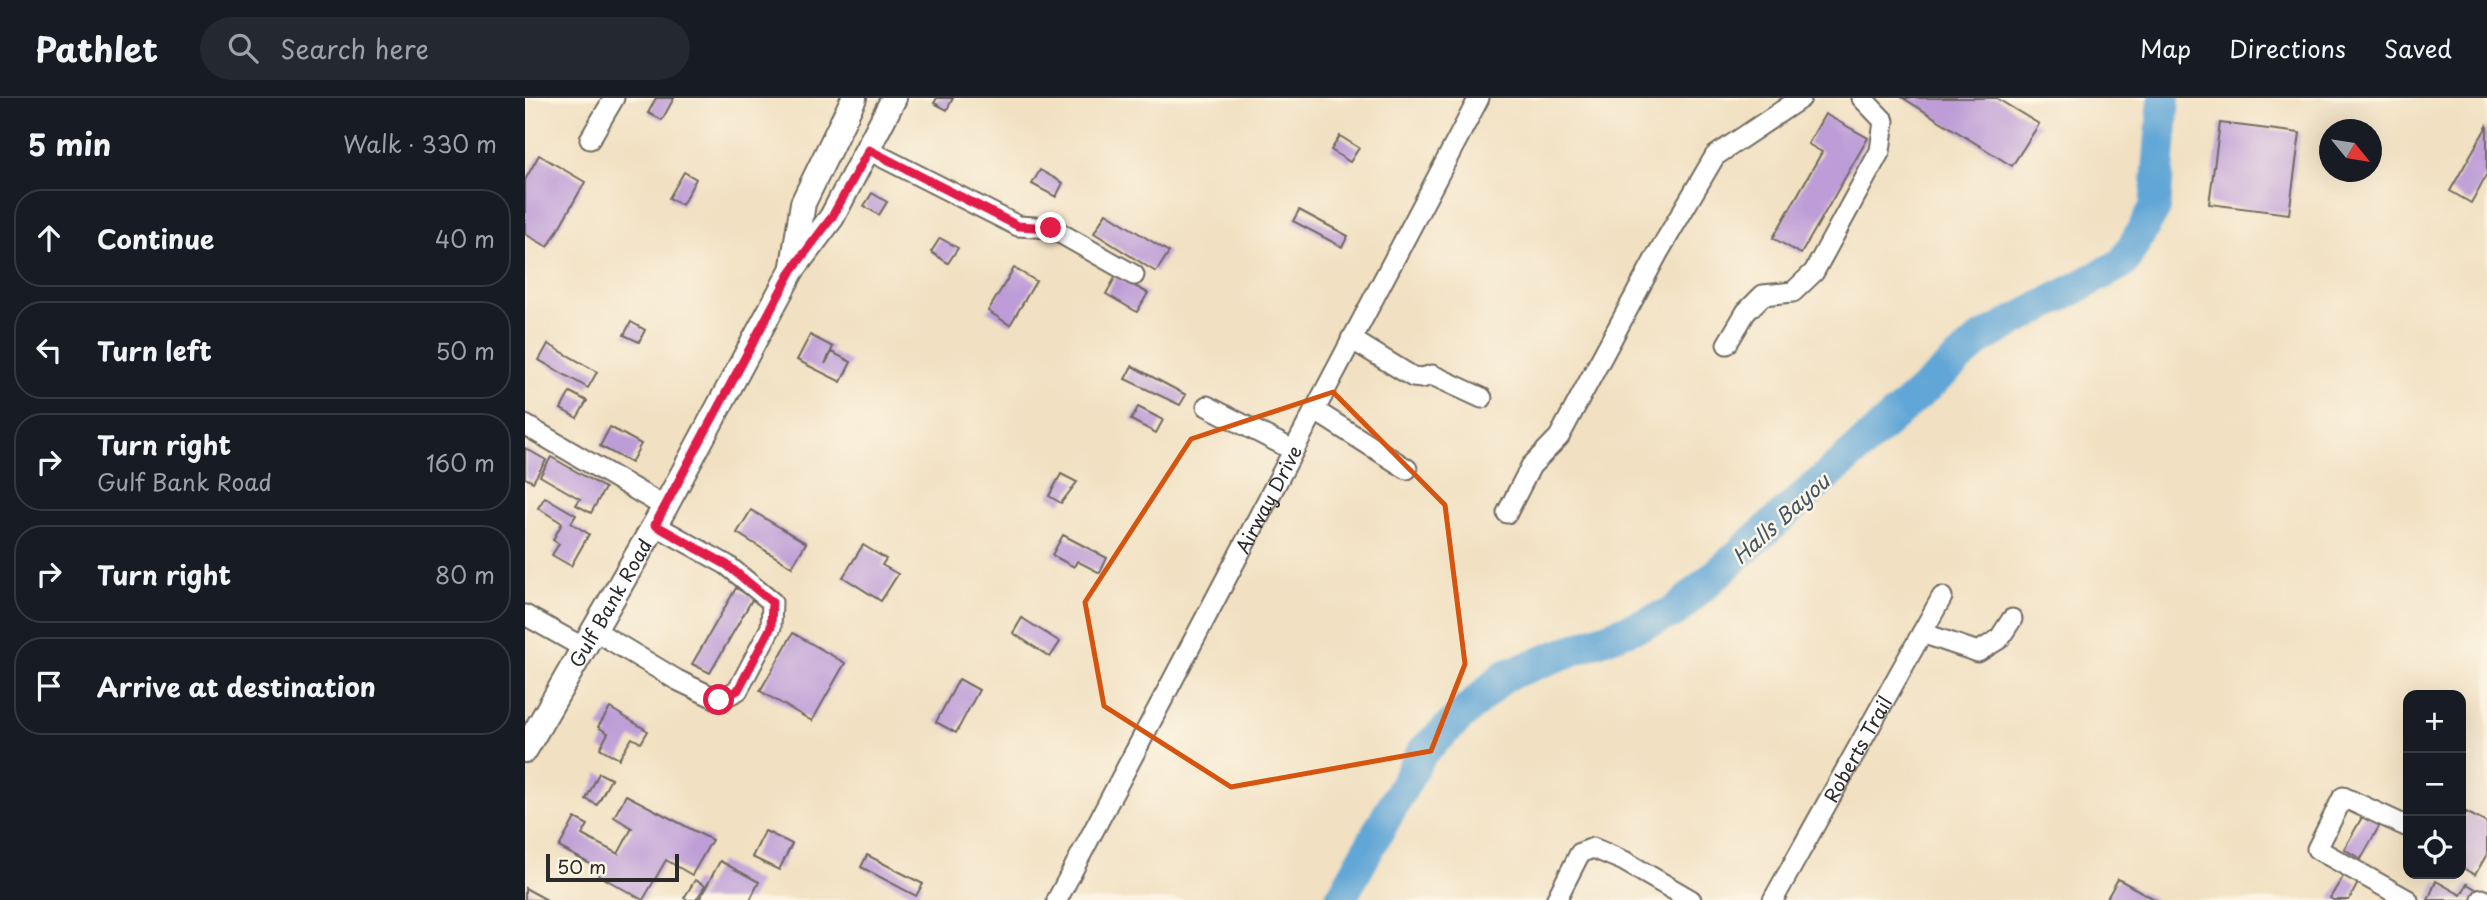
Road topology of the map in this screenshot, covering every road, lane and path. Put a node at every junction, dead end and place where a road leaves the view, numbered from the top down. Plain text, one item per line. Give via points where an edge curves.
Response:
1 (614, 98) edge
2 (854, 98) edge
3 (894, 98) edge
4 (1479, 98) edge
5 (1801, 98) edge
6 (1862, 98) edge
7 (590, 139) dead end
8 (869, 150) junction
9 (792, 270) junction
10 (1135, 275) dead end
11 (1351, 339) junction
12 (1727, 344) dead end
13 (1482, 398) dead end
14 (1207, 406) dead end
15 (1314, 410) junction
16 (525, 425) edge
17 (1293, 450) junction
18 (1408, 469) dead end
19 (1507, 513) dead end
20 (660, 516) junction
21 (1942, 597) dead end
22 (525, 615) edge
23 (2012, 619) dead end
24 (1922, 633) junction
25 (589, 639) junction
26 (525, 750) edge
27 (2403, 825) edge
28 (1057, 900) edge
29 (1556, 900) edge
30 (1691, 900) edge
31 (1773, 900) edge
32 (2408, 900) edge

1 - 7 street
2 - 9 main road, Gulf Bank Road via 803,203
3 - 8 main road, Gulf Bank Road
4 - 11 street, Airway Drive
5 - 19 street via 1715,156 1559,437 1531,466
6 - 12 street via 1884,121 1881,151 1814,272 1793,292 1763,295 1746,312
8 - 9 main road, Gulf Bank Road via 832,217
8 - 10 street via 1018,226 1051,228
9 - 20 main road, Gulf Bank Road
11 - 13 street via 1413,377 1432,374
11 - 15 street, Airway Drive
14 - 17 street
15 - 17 street, Airway Drive
15 - 18 street
16 - 20 street
17 - 28 street, Airway Drive
20 - 25 main road, Gulf Bank Road
20 - 25 street via 772,602 771,627 738,690 719,700
21 - 24 street, Roberts Trail
22 - 25 street
23 - 24 street via 1999,639 1978,652
24 - 31 street, Roberts Trail
25 - 26 main road, Gulf Bank Road
27 - 32 street via 2343,797 2317,849
29 - 30 street via 1580,853 1593,848

